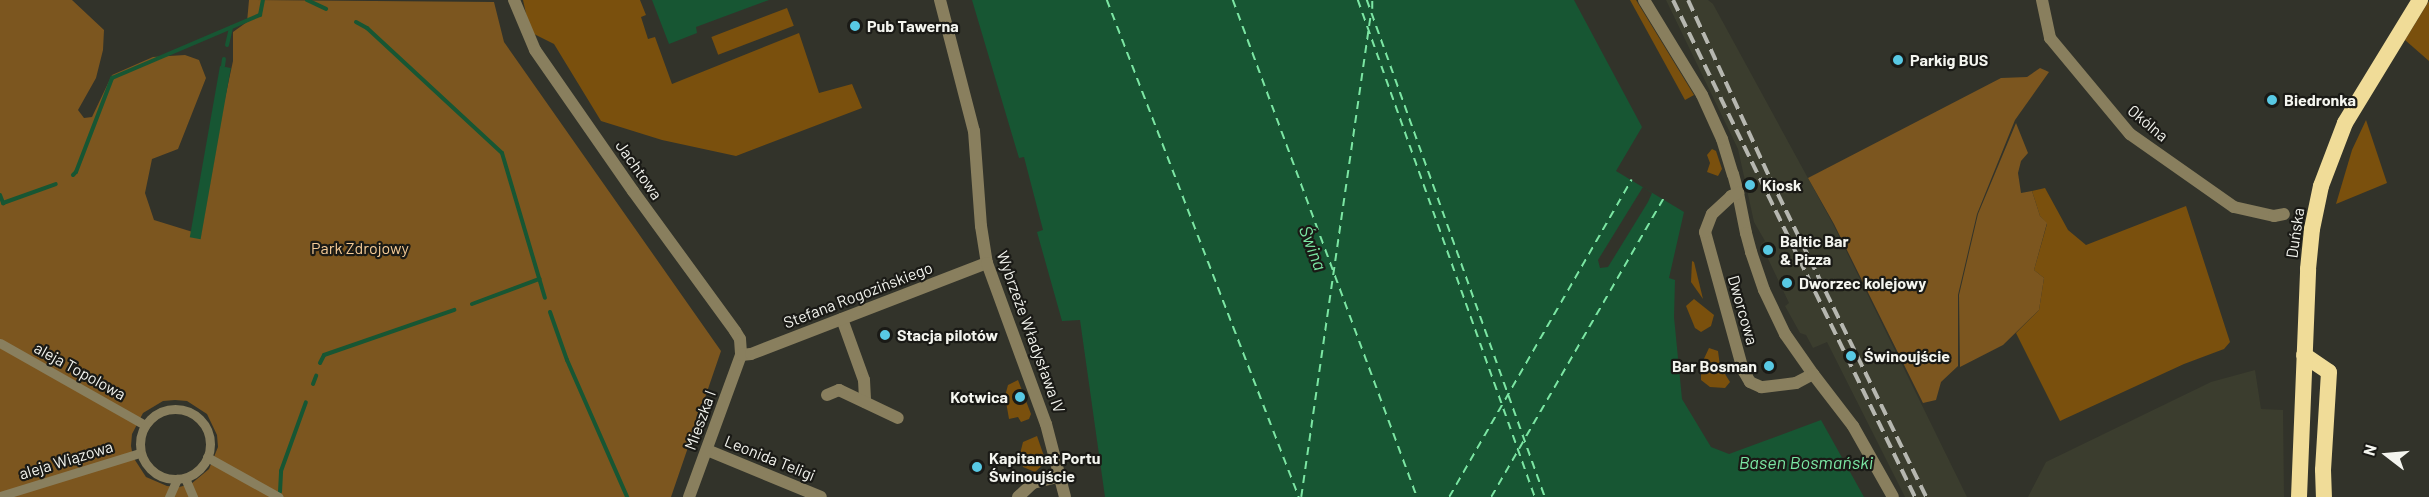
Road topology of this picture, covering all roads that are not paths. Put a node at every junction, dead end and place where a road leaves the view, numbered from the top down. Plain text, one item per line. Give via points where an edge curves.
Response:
1 (514, 0) edge
2 (940, 0) edge
3 (1644, 0) edge
4 (2042, 0) edge
5 (2414, 3) edge
6 (1738, 194) junction
7 (2284, 214) dead end
8 (987, 263) junction
9 (842, 319) junction
10 (0, 343) edge
11 (741, 355) junction
12 (2304, 355) junction
13 (1814, 374) junction
14 (827, 395) dead end
15 (865, 402) junction
16 (898, 418) dead end
17 (145, 424) junction
18 (707, 450) junction
19 (140, 453) junction
20 (207, 457) junction
21 (1061, 476) junction
22 (181, 478) junction
23 (0, 496) edge
24 (169, 497) edge
25 (193, 497) edge
26 (279, 497) edge
27 (689, 497) edge
28 (821, 497) edge
29 (1018, 497) edge
30 (1065, 497) edge
31 (1893, 497) edge
32 (2299, 497) edge
33 (2324, 497) edge

1 - 11 street, Jachtowa via 534,50 735,331
2 - 8 street, Wybrzeże Władysława IV via 974,131
3 - 6 street, Dworcowa via 1702,95 1722,139
4 - 7 street, Okólna via 2050,38 2130,134 2234,207 2274,216
5 - 12 highway, Duńska via 2345,123 2321,186 2310,244
6 - 13 street, Dworcowa via 1751,252 1771,308
6 - 13 street, Dworcowa via 1712,214 1706,232 1743,370 1750,382 1761,387 1796,383
8 - 9 street, Stefana Rogozińskiego
8 - 21 street, Wybrzeże Władysława IV
9 - 11 street, Stefana Rogozińskiego
9 - 15 street via 864,380
10 - 17 street, aleja Topolowa
11 - 18 street, Mieszka I
12 - 32 highway, Duńska
12 - 33 highway via 2329,372
13 - 31 street, Dworcowa via 1853,426
14 - 15 street via 839,390
15 - 16 street
17 - 19 street
17 - 20 street via 162,411 189,411 208,432
18 - 27 street, Mieszka I
18 - 28 street, Leonida Teligi
19 - 22 street via 158,475
19 - 23 street, aleja Wiązowa
20 - 22 street via 194,473
20 - 26 street
21 - 29 street via 1033,483
21 - 30 street, Wybrzeże Władysława IV
22 - 24 street
22 - 25 street

